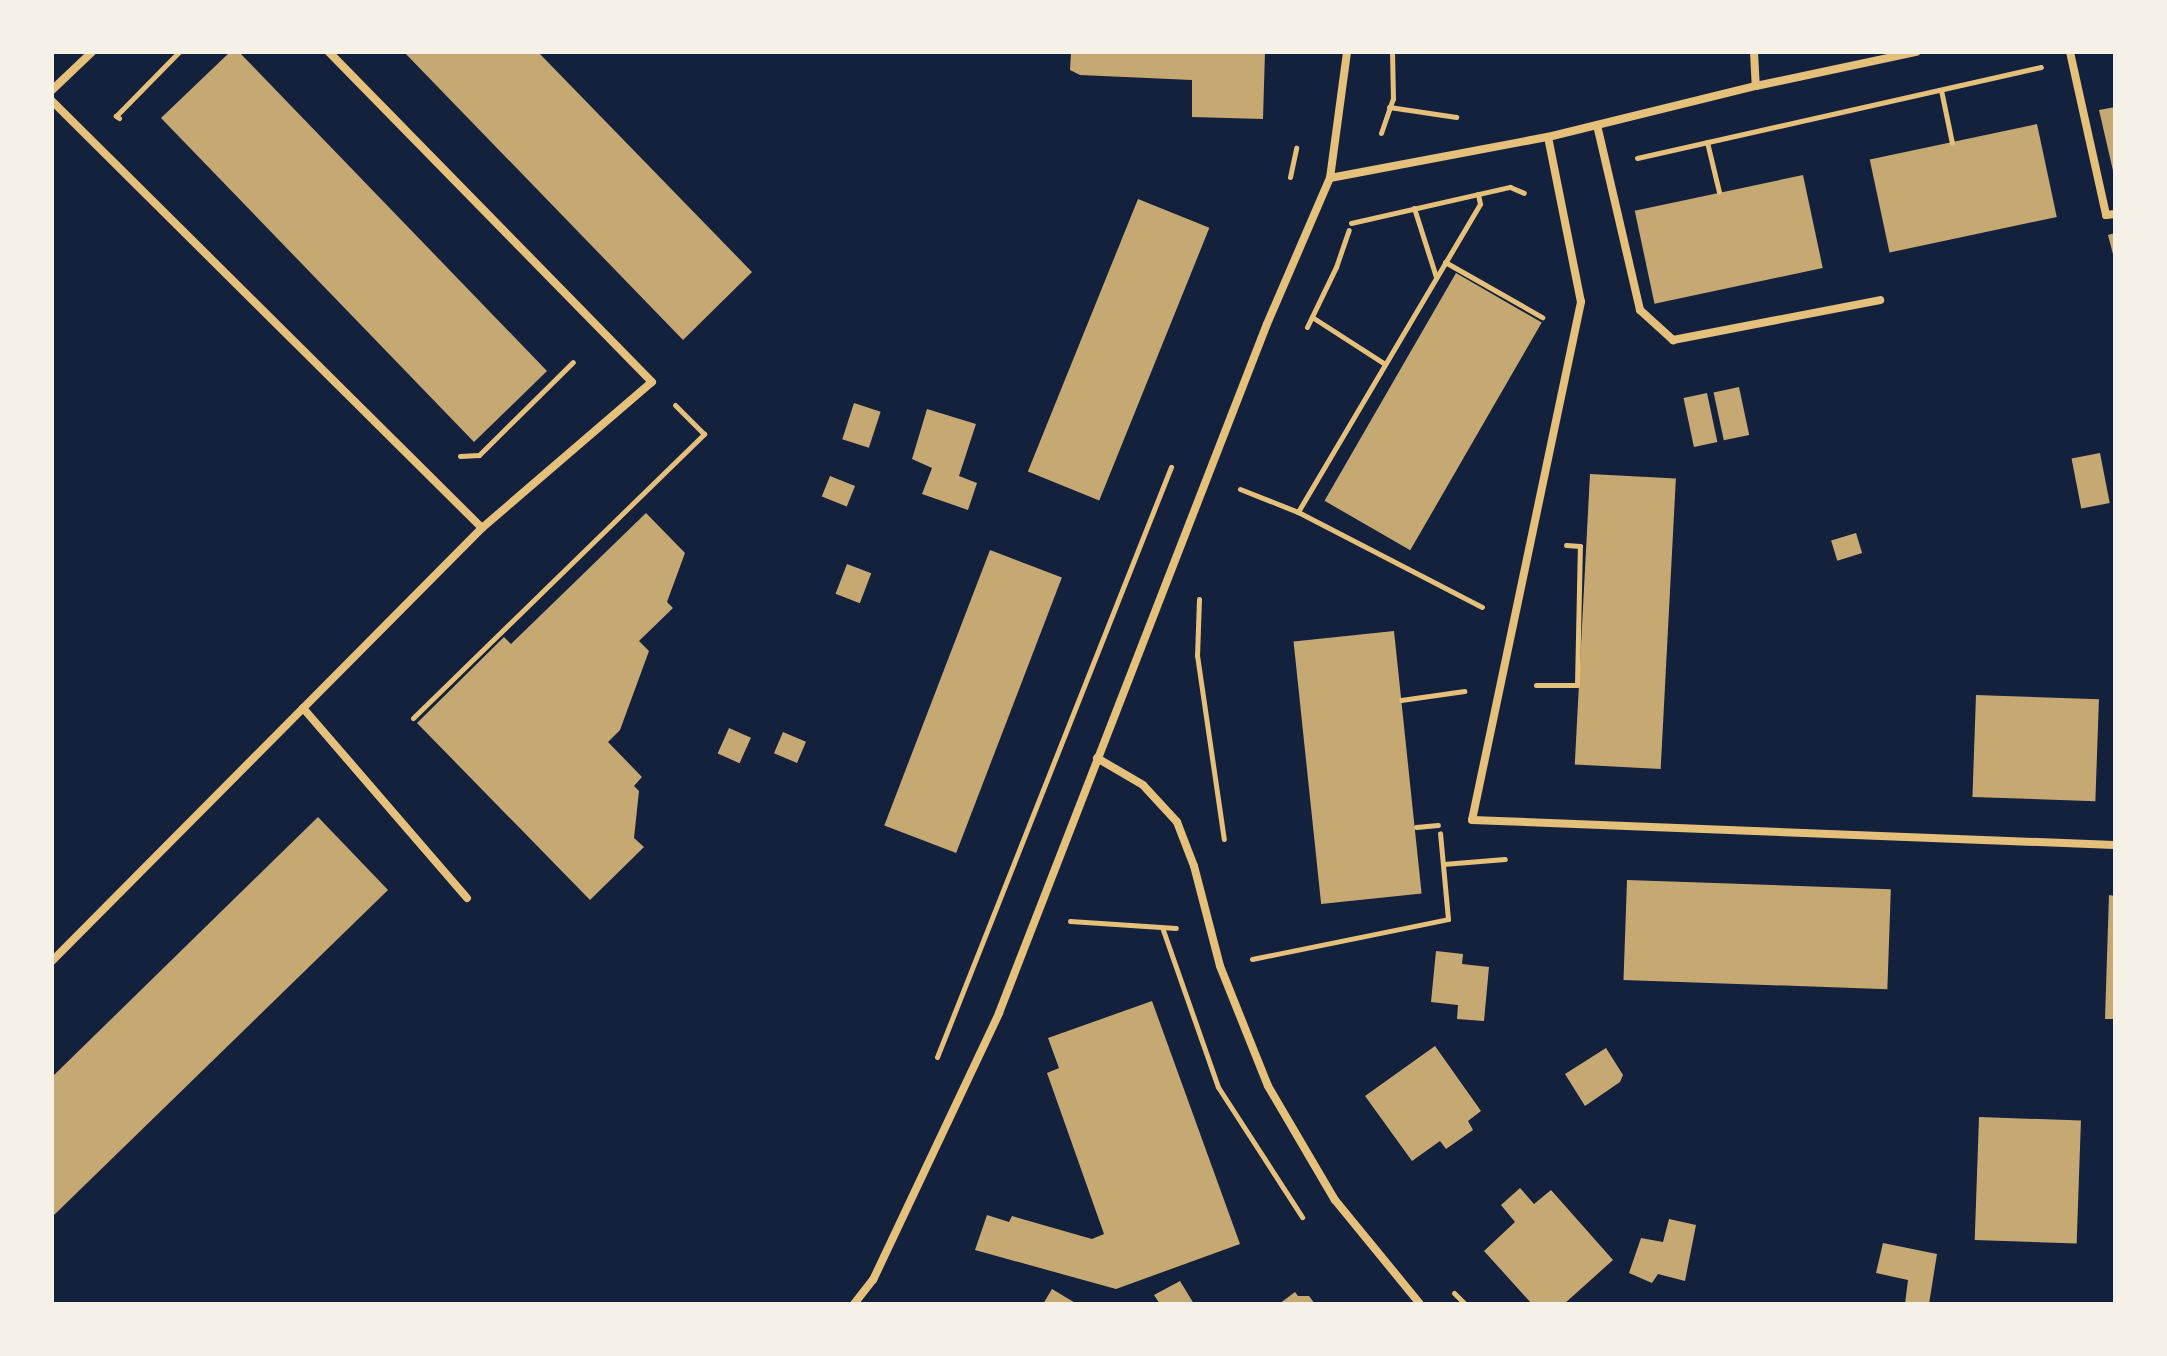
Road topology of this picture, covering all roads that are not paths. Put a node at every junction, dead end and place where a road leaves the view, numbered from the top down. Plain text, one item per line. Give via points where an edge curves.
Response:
1 (92, 52) edge
2 (329, 52) edge
3 (1347, 52) edge
4 (1754, 52) edge
5 (1916, 52) edge
6 (2070, 56) edge
7 (1756, 86) junction
8 (52, 90) edge
9 (52, 101) edge
10 (1597, 125) junction
11 (1548, 137) junction
12 (1330, 178) junction
13 (2115, 214) edge
14 (1880, 300) dead end
15 (482, 528) junction
16 (303, 708) junction
17 (1097, 758) junction
18 (2115, 845) edge
19 (467, 898) dead end
20 (53, 958) edge
21 (854, 1304) edge
22 (1420, 1304) edge

1 - 8 street
2 - 15 street via 652,382
3 - 12 street
4 - 7 street
5 - 7 street
6 - 13 street via 2106,215
7 - 10 street
9 - 15 street
10 - 11 street
10 - 14 street via 1640,310 1673,340
11 - 12 street
11 - 18 street via 1581,302 1472,820
12 - 17 street via 1267,324
15 - 16 street
16 - 19 street
16 - 20 street
17 - 21 street via 999,1013 873,1280
17 - 22 street via 1143,785 1177,822 1220,966 1268,1086 1335,1200

